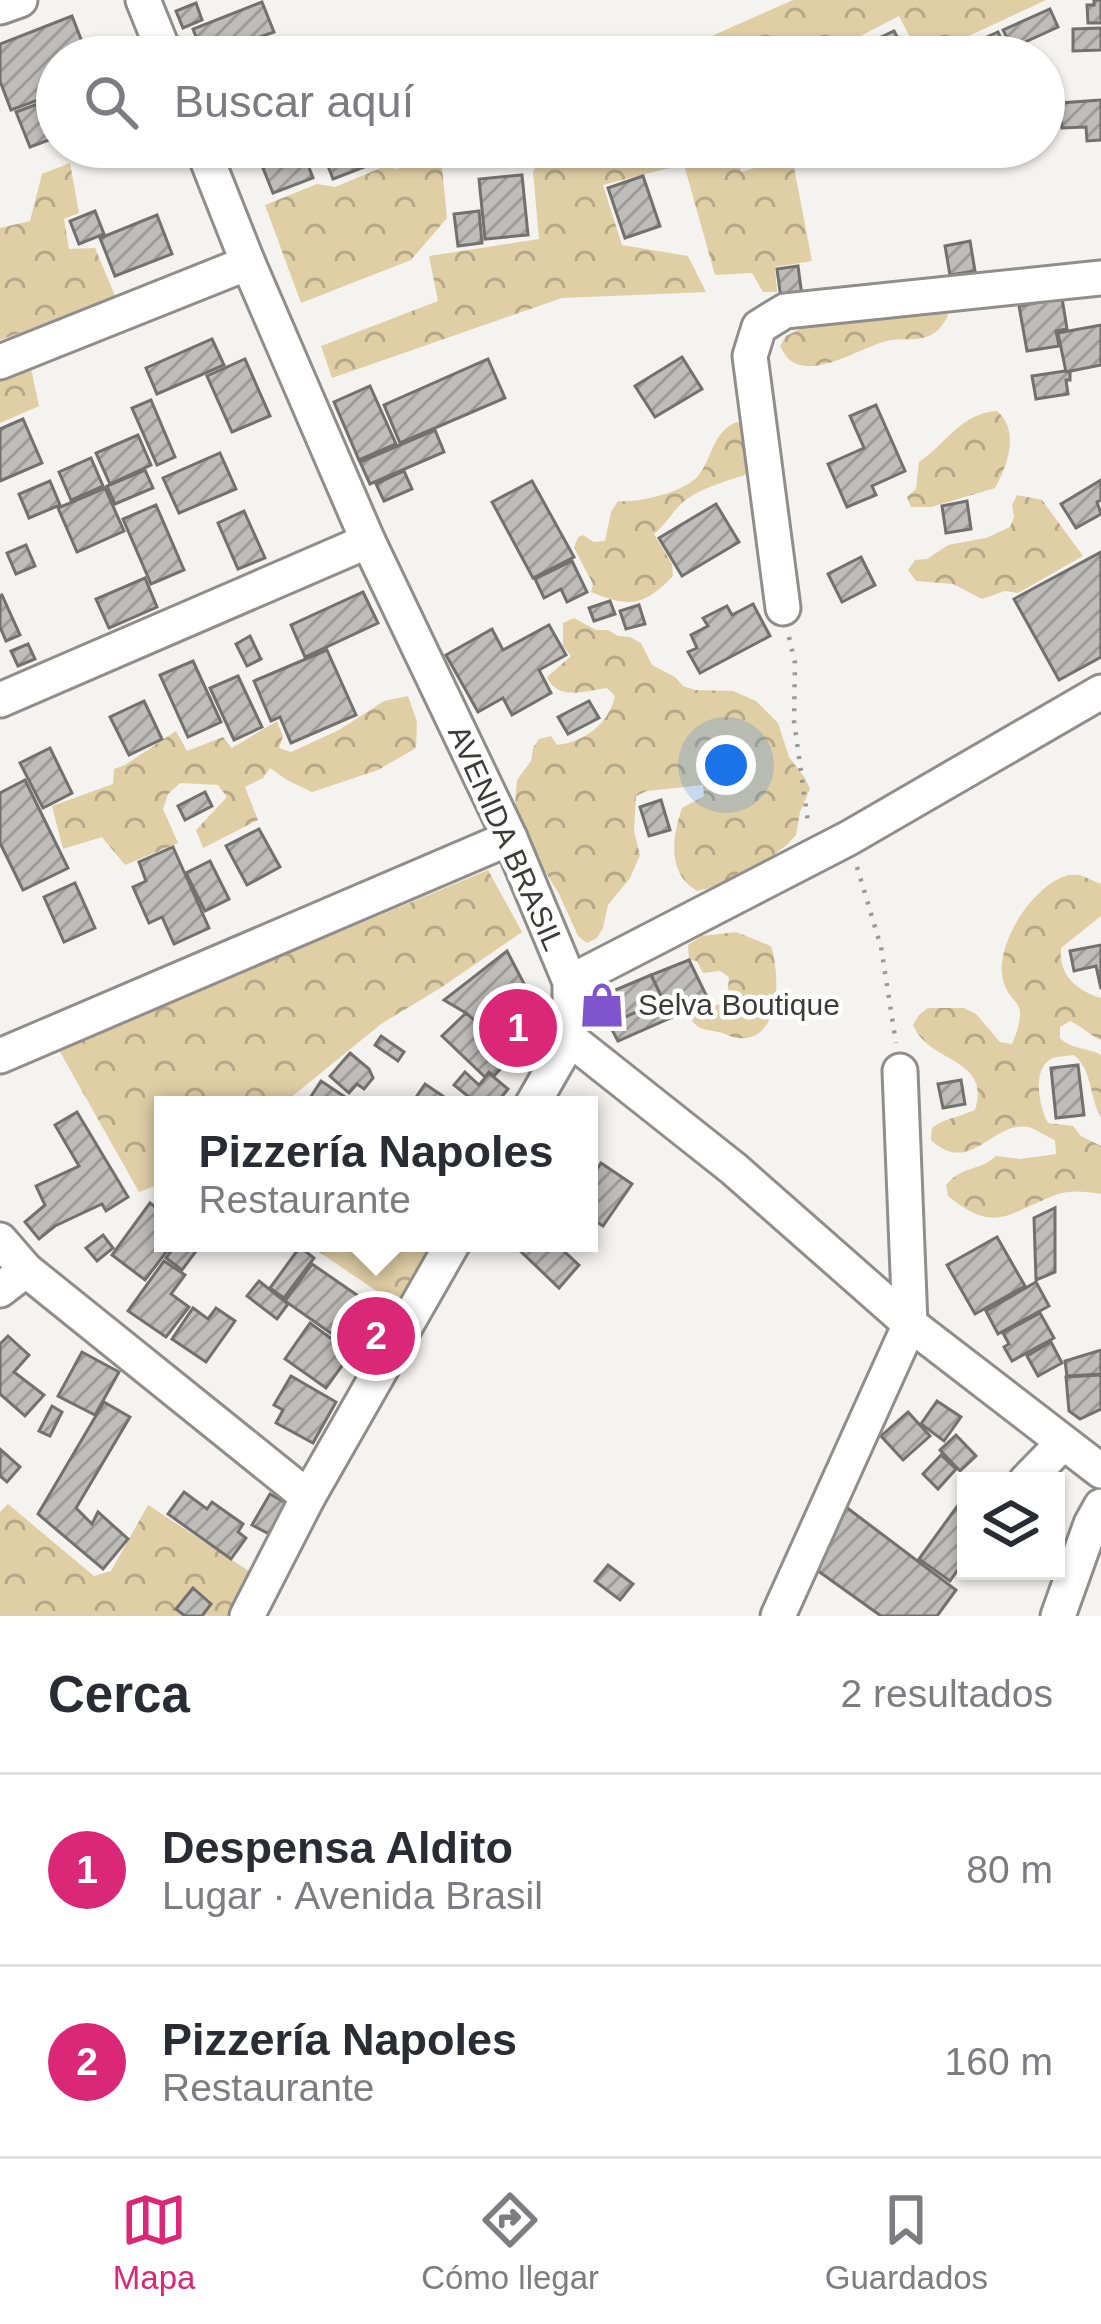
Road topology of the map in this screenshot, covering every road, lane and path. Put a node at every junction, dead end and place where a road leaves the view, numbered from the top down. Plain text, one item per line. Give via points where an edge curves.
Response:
1 (20, 0) edge
2 (143, 0) edge
3 (0, 8) edge
4 (158, 36) edge
5 (210, 168) edge
6 (248, 262) junction
7 (1101, 278) edge
8 (0, 362) edge
9 (368, 541) junction
10 (783, 608) joint
11 (1101, 692) edge
12 (0, 700) edge
13 (510, 838) junction
14 (849, 838) junction
15 (812, 857) junction
16 (570, 982) junction
17 (570, 1039) junction
18 (0, 1056) edge
19 (900, 1071) joint
20 (537, 1096) edge
21 (0, 1240) edge
22 (449, 1252) edge
23 (13, 1280) edge
24 (910, 1324) junction
25 (1087, 1454) edge
26 (1046, 1472) edge
27 (308, 1497) junction
28 (1101, 1506) edge
29 (248, 1616) edge
30 (778, 1616) edge
31 (1058, 1616) edge

1 - 3 street
2 - 4 street
5 - 6 street, AVENIDA BRASIL
6 - 8 street
6 - 9 street, AVENIDA BRASIL
7 - 10 street via 785,311 759,327 750,356
9 - 12 street
9 - 13 street, AVENIDA BRASIL
10 - 15 path
11 - 14 street
13 - 16 street, AVENIDA BRASIL
13 - 18 street
14 - 15 street
14 - 19 path via 881,947
15 - 16 street
16 - 17 street, AVENIDA BRASIL
17 - 20 street
17 - 24 street via 734,1168
19 - 24 street
21 - 23 street
22 - 27 street
23 - 27 street
24 - 25 street
24 - 30 street
25 - 26 street
27 - 29 street
28 - 31 street

